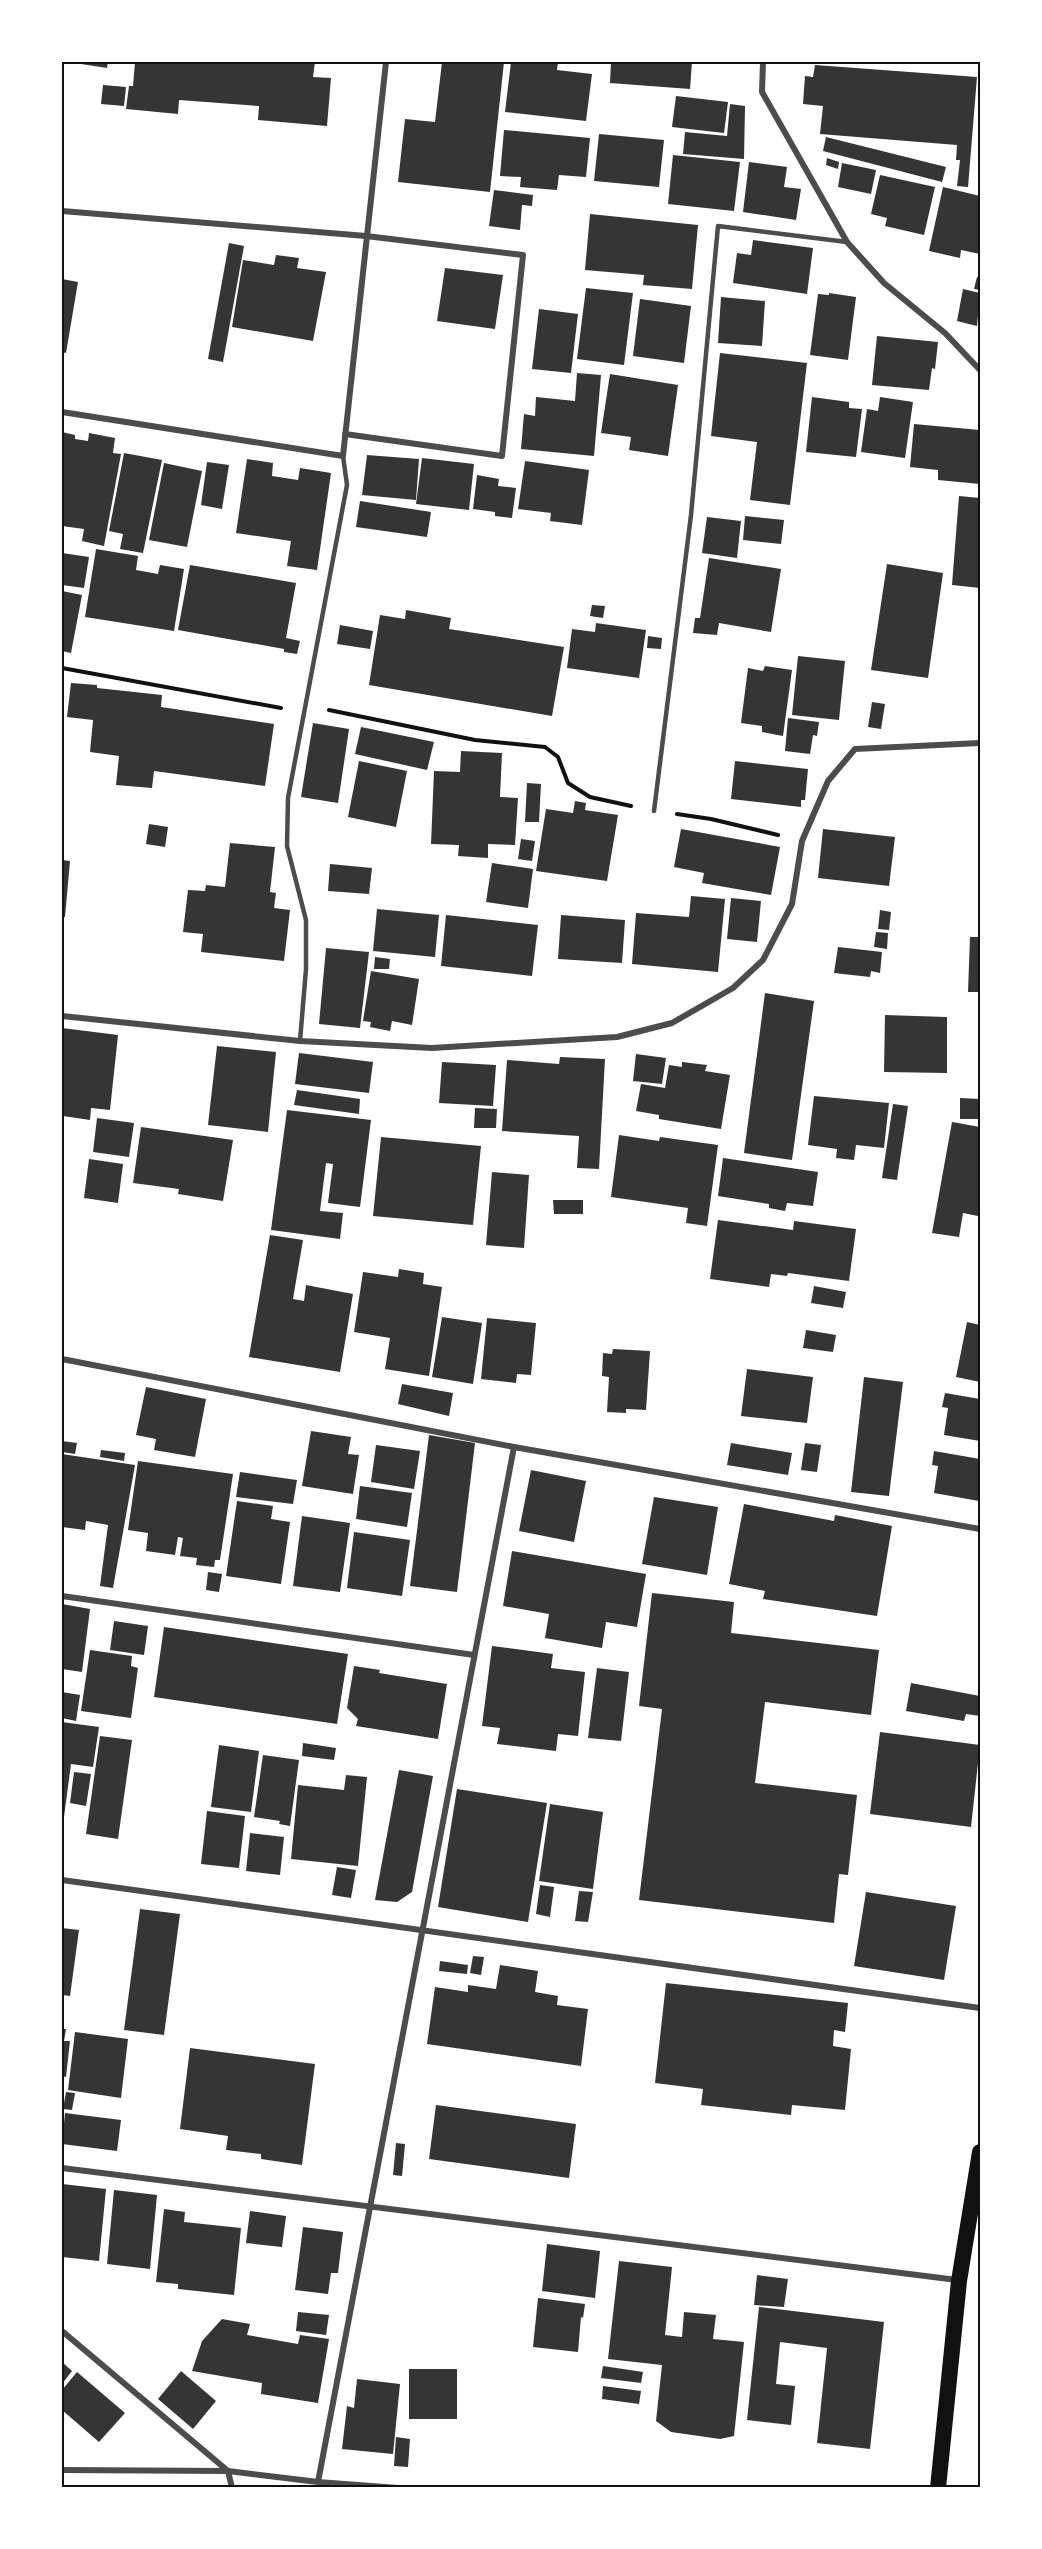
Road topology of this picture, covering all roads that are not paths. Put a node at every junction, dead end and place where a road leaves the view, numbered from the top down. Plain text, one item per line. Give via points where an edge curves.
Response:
1 (386, 62) edge
2 (763, 62) edge
3 (62, 211) edge
4 (366, 236) junction
5 (847, 242) junction
6 (981, 370) edge
7 (62, 412) edge
8 (345, 434) junction
9 (343, 456) junction
10 (981, 743) edge
11 (654, 811) road end
12 (62, 1016) edge
13 (300, 1041) junction
14 (62, 1359) edge
15 (514, 1447) junction
16 (981, 1529) edge
17 (62, 1596) edge
18 (474, 1655) junction
19 (62, 1880) edge
20 (422, 1931) junction
21 (981, 2008) edge
22 (981, 2152) edge
23 (62, 2168) edge
24 (369, 2207) junction
25 (958, 2281) junction
26 (62, 2331) edge
27 (62, 2470) edge
28 (228, 2471) junction
29 (318, 2482) junction
30 (232, 2487) edge
31 (398, 2487) edge
32 (938, 2487) edge

1 - 4 street
2 - 5 street via 762,92
3 - 4 street
4 - 8 street
4 - 8 street via 523,255 502,456
5 - 6 street via 884,283 945,333
5 - 11 lane via 718,226 692,515
7 - 9 street
8 - 9 street
9 - 13 lane via 347,485 288,798 287,846 306,920
10 - 13 street via 855,749 828,781 802,841 792,904 764,960 733,988 672,1023 616,1037 432,1048
12 - 13 street
14 - 15 street
15 - 16 street
15 - 18 street
17 - 18 street
18 - 20 street
19 - 20 street
20 - 21 street
20 - 24 street
22 - 25 highway
23 - 24 street
24 - 25 street
24 - 29 street
25 - 32 highway
26 - 28 street
27 - 28 street
28 - 29 street
28 - 30 street
29 - 31 street

